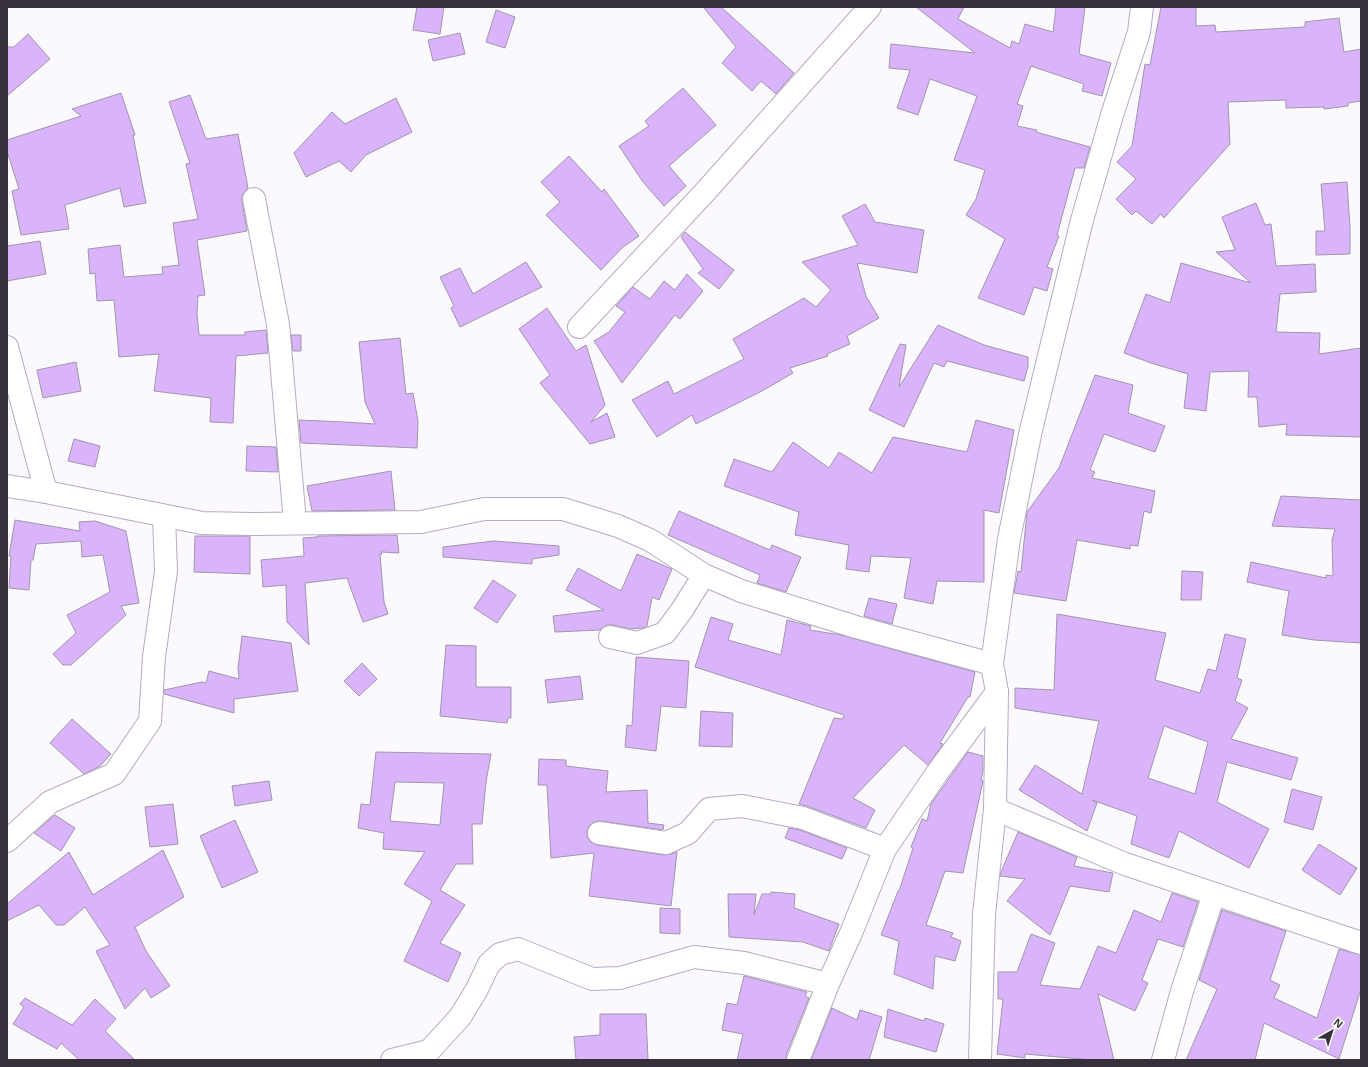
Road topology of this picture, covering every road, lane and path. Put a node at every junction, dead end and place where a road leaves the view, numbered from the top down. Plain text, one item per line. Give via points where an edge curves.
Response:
1 (870, 7) edge
2 (1142, 7) edge
3 (254, 199) dead end
4 (579, 327) dead end
5 (7, 347) edge
6 (7, 486) edge
7 (46, 492) junction
8 (164, 516) junction
9 (295, 523) junction
10 (704, 575) junction
11 (610, 638) dead end
12 (992, 664) junction
13 (997, 692) junction
14 (995, 809) junction
15 (599, 833) dead end
16 (7, 841) edge
17 (885, 849) junction
18 (1214, 894) junction
19 (1361, 943) edge
20 (828, 984) junction
21 (392, 1060) edge
22 (798, 1060) edge
23 (980, 1060) edge
24 (1163, 1060) edge

1 - 4 street via 705,192
2 - 12 street via 1139,32 1081,224 1031,430 1009,540
3 - 9 street via 278,324
5 - 7 street
6 - 7 street
7 - 8 street
8 - 9 street via 202,523
8 - 16 street via 166,571 154,657 150,721 114,774 50,802
9 - 10 street via 421,522 484,509 563,509 618,526 650,540
10 - 11 street via 665,633 637,643
10 - 12 street via 741,591 856,627
12 - 13 street
13 - 14 street
13 - 17 street
14 - 18 street via 1125,864
14 - 23 street via 984,914
15 - 17 street via 666,843 688,833 709,809 742,806 803,818
17 - 20 street
18 - 19 street
18 - 24 street via 1182,991
20 - 21 street via 744,963 694,956 620,978 592,979 518,949 500,954 489,964 460,1017 429,1051
20 - 22 street

